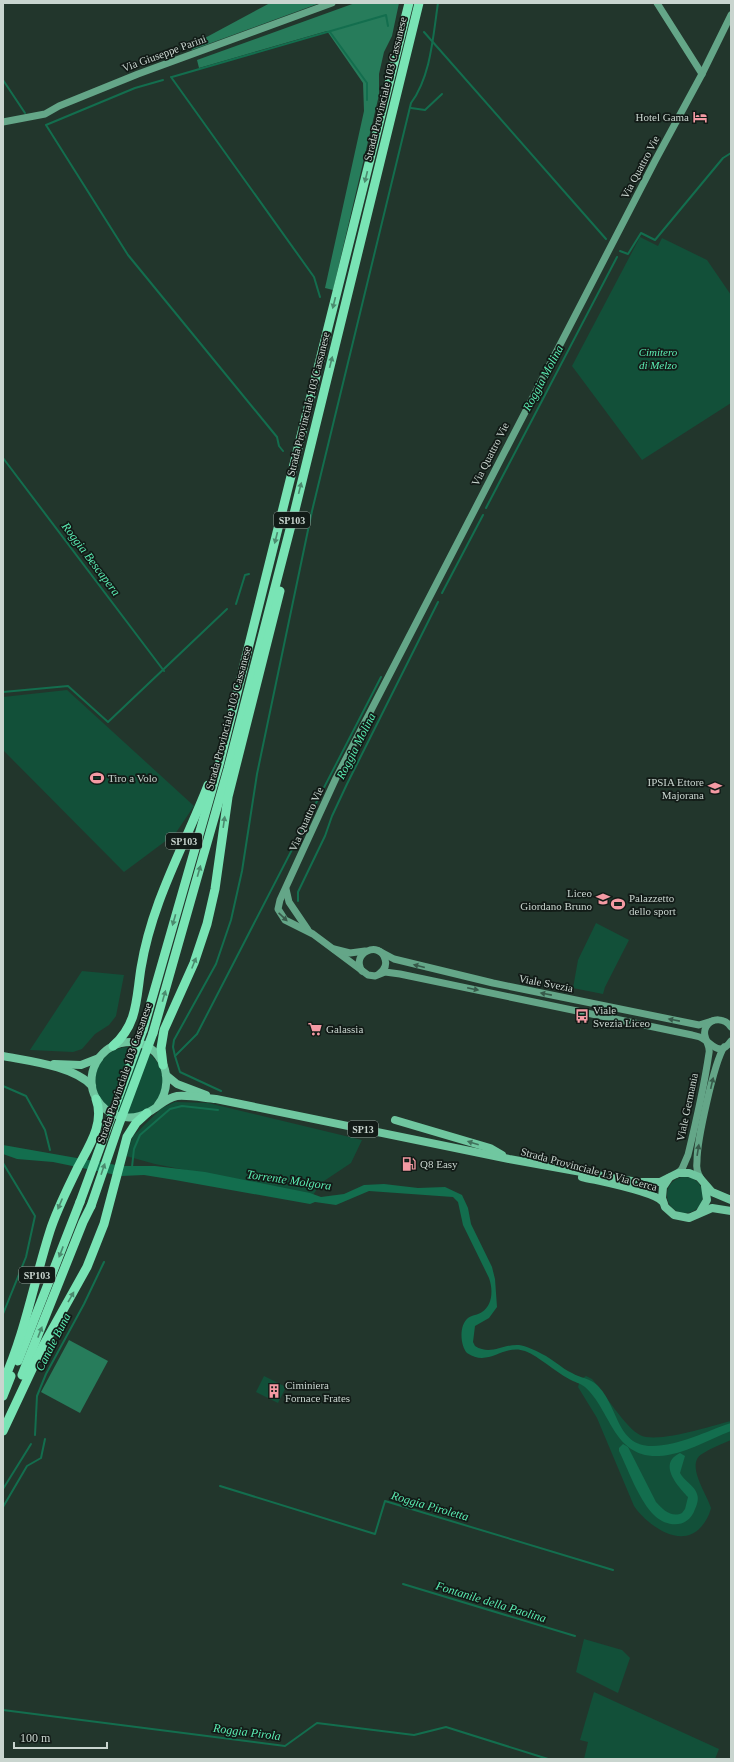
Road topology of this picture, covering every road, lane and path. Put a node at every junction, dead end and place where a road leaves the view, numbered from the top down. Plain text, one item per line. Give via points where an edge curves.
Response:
1 (332, 3) edge
2 (409, 3) edge
3 (419, 3) edge
4 (657, 3) edge
5 (731, 15) edge
6 (702, 74) junction
7 (3, 122) edge
8 (295, 510) junction
9 (252, 632) junction
10 (286, 886) junction
11 (313, 934) junction
12 (330, 948) junction
13 (368, 950) junction
14 (379, 951) junction
15 (364, 973) junction
16 (380, 974) junction
17 (712, 1021) junction
18 (731, 1027) edge
19 (731, 1041) edge
20 (707, 1042) junction
21 (113, 1046) junction
22 (724, 1047) junction
23 (3, 1056) edge
24 (100, 1057) junction
25 (47, 1064) junction
26 (163, 1065) junction
27 (166, 1075) junction
28 (92, 1086) junction
29 (96, 1099) junction
30 (216, 1099) junction
31 (158, 1105) junction
32 (147, 1113) junction
33 (395, 1120) dead end
34 (509, 1159) junction
35 (674, 1175) junction
36 (703, 1182) junction
37 (731, 1200) edge
38 (663, 1202) junction
39 (731, 1211) edge
40 (698, 1214) junction
41 (3, 1382) edge
42 (3, 1396) edge
43 (3, 1420) edge
44 (3, 1432) edge

1 - 7 street, Via Giuseppe Parini via 132,76 45,114
2 -> 9 highway, Strada Provinciale 103 Cassanese / SP103
8 -> 3 highway, Strada Provinciale 103 Cassanese / SP103
4 - 6 street
5 - 6 street, Via Quattro Vie
6 - 10 street, Via Quattro Vie via 336,778
26 -> 8 highway, SP103 via 161,1048 164,1030 208,924 228,797 287,562
43 -> 8 highway, Strada Provinciale 103 Cassanese / SP103, bridge via 91,1206 153,1033 228,769
9 - 21 highway, SP103 via 210,779 153,917 131,1024
9 -> 42 highway, Strada Provinciale 103 Cassanese / SP103, bridge via 219,765 143,1030 80,1202
10 - 11 street, Viale Svezia via 288,902
10 -> 11 street, Viale Svezia via 278,906 279,913 287,921
11 - 12 street, Viale Svezia
12 - 13 street, Viale Svezia via 350,953
12 - 15 street, Viale Svezia
13 - 14 street, Viale Svezia
13 - 15 street via 362,954 359,961
14 - 16 street via 386,963
17 -> 14 street, Viale Svezia via 699,1025 493,983 394,959
15 - 16 street, Viale Svezia via 371,976
16 -> 20 street, Viale Svezia via 400,974 583,1011 692,1035
17 - 18 street via 722,1020
17 - 20 street, Viale Germania via 704,1031
19 - 22 street
20 - 22 street, Viale Svezia via 715,1048
20 - 35 street, Viale Germania via 710,1051 689,1150 682,1169
21 - 24 main road, Strada Provinciale 13 Via Cerca / SP13
21 - 26 main road via 121,1043 138,1044 153,1051
36 -> 22 street, Viale Germania via 697,1169 699,1143 717,1062
23 - 25 main road, Strada Provinciale 13 Via Cerca / SP13
24 - 25 main road, Strada Provinciale 13 Via Cerca / SP13 via 82,1065
24 - 28 main road, Strada Provinciale 13 Via Cerca / SP13 via 93,1069
25 - 28 main road, Strada Provinciale 13 Via Cerca / SP13 via 80,1077
26 - 27 main road
27 - 30 main road, Strada Provinciale 13 Via Cerca / SP13 via 177,1084
27 - 31 main road via 165,1091
28 - 29 main road, Strada Provinciale 13 Via Cerca / SP13
29 - 32 main road, Strada Provinciale 13 Via Cerca / SP13 via 107,1111 119,1116 131,1118
29 -> 41 highway, SP103 via 99,1120 96,1132 50,1229 22,1330
30 - 31 main road, Strada Provinciale 13 Via Cerca / SP13 via 177,1096
30 - 34 main road, Strada Provinciale 13 Via Cerca / SP13
31 - 32 main road, Strada Provinciale 13 Via Cerca / SP13
44 -> 32 highway via 43,1346 87,1267 104,1224 127,1137 136,1123
34 -> 33 main road via 490,1148
34 - 35 main road, Strada Provinciale 13 Via Cerca / SP13 via 645,1183 660,1182
34 - 38 main road, Strada Provinciale 13 Via Cerca / SP13 via 628,1188 659,1198
35 - 36 main road, Strada Provinciale 13 Via Cerca / SP13 via 688,1172
35 - 38 main road, Strada Provinciale 13 Via Cerca via 663,1189
36 - 37 main road, Strada Provinciale 13 Via Cerca / SP13 via 717,1195
36 - 40 main road via 707,1200
38 - 40 main road, Strada Provinciale 13 Via Cerca / SP13 via 677,1217 688,1218
39 - 40 main road, Strada Provinciale 13 Via Cerca / SP13 via 712,1208

